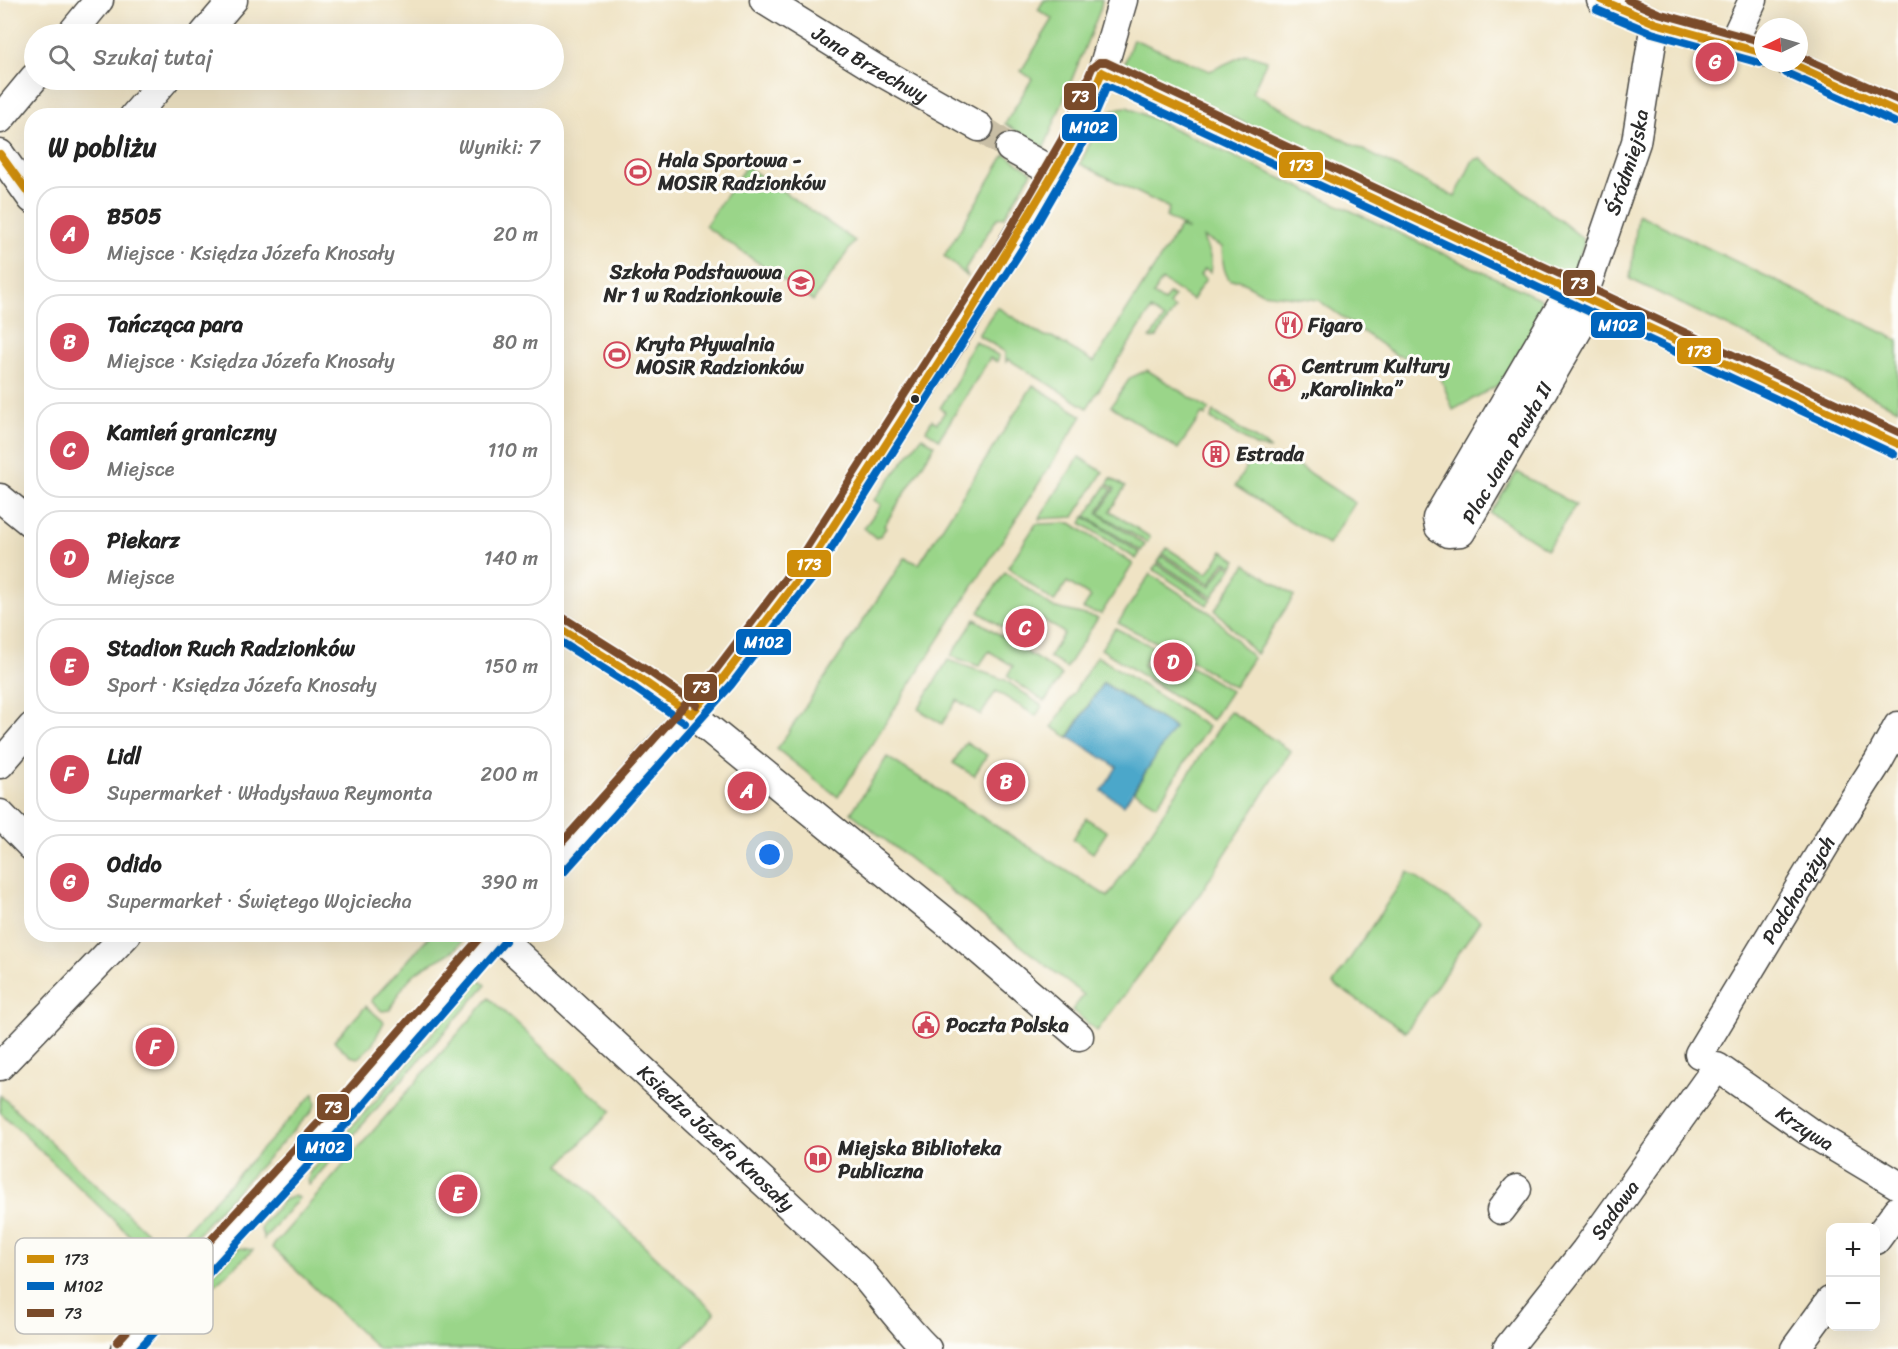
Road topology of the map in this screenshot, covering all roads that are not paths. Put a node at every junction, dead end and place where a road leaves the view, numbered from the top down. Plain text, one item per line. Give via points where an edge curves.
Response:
1 (99, 0) edge
2 (233, 0) edge
3 (764, 0) edge
4 (1123, 0) edge
5 (1601, 0) edge
6 (1752, 0) edge
7 (1655, 23) junction
8 (79, 24) edge
9 (213, 24) edge
10 (1732, 45) junction
11 (1754, 51) edge
12 (1808, 71) edge
13 (1102, 72) junction
14 (24, 90) edge
15 (156, 90) edge
16 (141, 108) edge
17 (1898, 112) edge
18 (0, 119) edge
19 (979, 127) tunnel mouth
20 (1010, 148) tunnel mouth
21 (0, 154) edge
22 (1055, 173) junction
23 (24, 188) edge
24 (1582, 297) junction
25 (1898, 444) edge
26 (0, 498) edge
27 (24, 518) edge
28 (564, 632) edge
29 (691, 714) junction
30 (1898, 726) edge
31 (24, 736) edge
32 (0, 764) edge
33 (0, 814) edge
34 (24, 839) edge
35 (564, 856) edge
36 (115, 942) edge
37 (490, 942) edge
38 (504, 942) edge
39 (1079, 1036) dead end
40 (1708, 1061) junction
41 (0, 1066) edge
42 (1898, 1185) edge
43 (1898, 1210) edge
44 (1880, 1233) edge
45 (213, 1253) edge
46 (1826, 1306) edge
47 (139, 1334) edge
48 (125, 1349) edge
49 (927, 1349) edge
50 (1507, 1349) edge
51 (1795, 1349) edge

1 - 8 street
2 - 9 street
3 - 19 street, Jana Brzechwy
4 - 13 street
5 - 7 street
6 - 10 street
7 - 10 street
7 - 24 street, Śródmiejska via 1636,142
10 - 11 street
12 - 17 street
13 - 22 street
13 - 24 street
14 - 18 street
15 - 16 street
20 - 22 street
21 - 23 street
22 - 29 street via 805,570
24 - 24 street, Plac Jana Pawła II via 1437,518 1439,527 1448,533 1461,532
24 - 25 street
26 - 27 street
28 - 29 street
29 - 35 street
29 - 39 street via 956,930
30 - 40 street, Podchorążych via 1833,832
31 - 32 street
33 - 34 street
36 - 41 street
37 - 45 street, Księdza Józefa Knosały via 351,1103
38 - 49 street, Księdza Józefa Knosały via 862,1273 905,1328
40 - 42 street, Krzywa via 1808,1131
40 - 50 street, Sadowa via 1585,1251
43 - 44 street
46 - 51 street
47 - 48 street, Księdza Józefa Knosały

